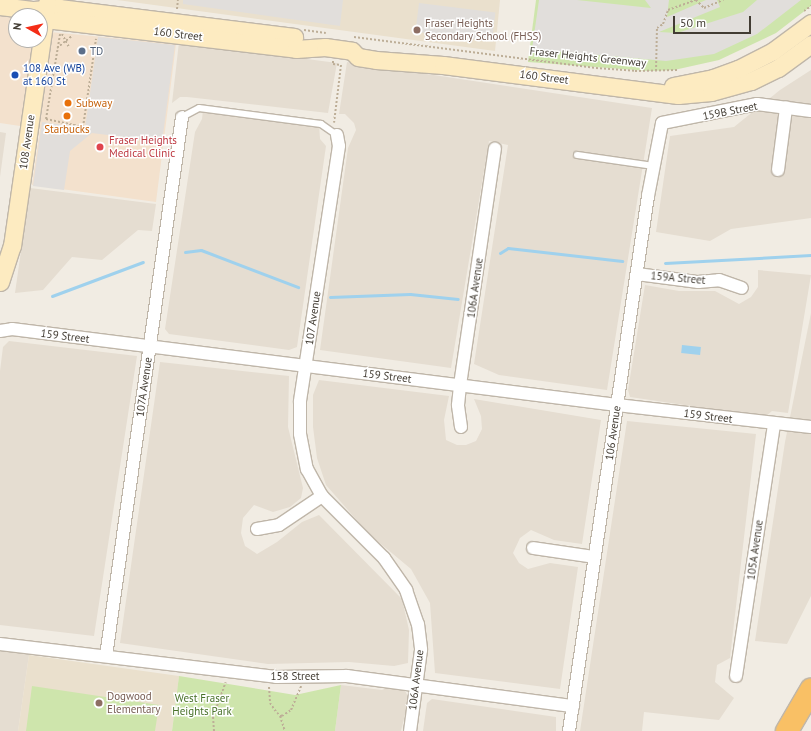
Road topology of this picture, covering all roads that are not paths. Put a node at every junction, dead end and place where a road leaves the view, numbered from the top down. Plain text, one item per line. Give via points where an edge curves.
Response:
1 (0, 6) edge
2 (40, 8) edge
3 (48, 8) edge
4 (48, 15) edge
5 (811, 23) edge
6 (244, 30) junction
7 (164, 32) junction
8 (811, 44) edge
9 (29, 48) edge
10 (35, 48) edge
11 (329, 53) junction
12 (645, 89) junction
13 (786, 108) junction
14 (811, 111) edge
15 (182, 117) joint
16 (337, 135) joint
17 (659, 135) joint
18 (495, 149) dead end
19 (577, 155) dead end
20 (654, 166) junction
21 (778, 170) dead end
22 (0, 273) edge
23 (637, 274) junction
24 (0, 282) edge
25 (742, 288) dead end
26 (0, 331) edge
27 (150, 347) junction
28 (306, 367) junction
29 (460, 385) junction
30 (617, 405) junction
31 (774, 424) junction
32 (461, 427) dead end
33 (811, 427) edge
34 (322, 496) junction
35 (257, 529) dead end
36 (533, 548) dead end
37 (594, 558) junction
38 (0, 639) edge
39 (0, 644) edge
40 (17, 644) junction
41 (106, 656) junction
42 (736, 676) dead end
43 (416, 685) junction
44 (811, 690) edge
45 (573, 706) junction
46 (410, 731) edge
47 (569, 731) edge
48 (787, 731) edge

1 - 2 street, 160 Street
3 - 6 street, 160 Street
4 - 7 street, 160 Street via 54,20
5 - 12 street, 160 Street via 773,51 732,72 683,85
6 - 7 street via 224,34 174,27
6 - 11 street, 160 Street via 298,37
7 - 11 street, 160 Street
8 - 12 street, 160 Street via 778,68 731,88 678,95
9 - 22 street, 108 Avenue via 0,245
10 - 24 street, 108 Avenue via 12,246
11 - 12 street, 160 Street via 356,44 358,57 376,60 443,65
13 - 14 street, 159B Street
13 - 17 street, 159B Street via 757,104 662,123
13 - 21 street
15 - 16 lane via 199,108 321,124
15 - 27 street, 107A Avenue
16 - 28 street, 107 Avenue via 339,146
17 - 20 street, 106 Avenue
18 - 29 street, 106A Avenue
19 - 20 lane
20 - 23 street, 106 Avenue
23 - 25 street, 159A Street via 698,282 719,280
23 - 30 street, 106 Avenue
26 - 27 street, 159 Street via 12,329
27 - 28 street, 159 Street
27 - 41 street, 107A Avenue
28 - 29 street, 159 Street
28 - 34 street, 107 Avenue via 300,402 300,434 307,469
29 - 30 street, 159 Street
29 - 32 street, 106A Avenue via 458,405
30 - 31 street, 159 Street
30 - 37 street, 106 Avenue
31 - 33 street, 159 Street
31 - 42 street, 105A Avenue
34 - 35 street via 279,525
34 - 43 street, 106A Avenue via 384,558 406,590 418,624 420,642
36 - 37 street
37 - 45 street, 106 Avenue
38 - 40 street, 158 Street
39 - 40 street, 158 Street
40 - 41 street, 158 Street
41 - 43 street, 158 Street via 268,676 347,676
43 - 45 street, 158 Street
43 - 46 street, 106A Avenue
44 - 48 highway
45 - 47 street, 106 Avenue

